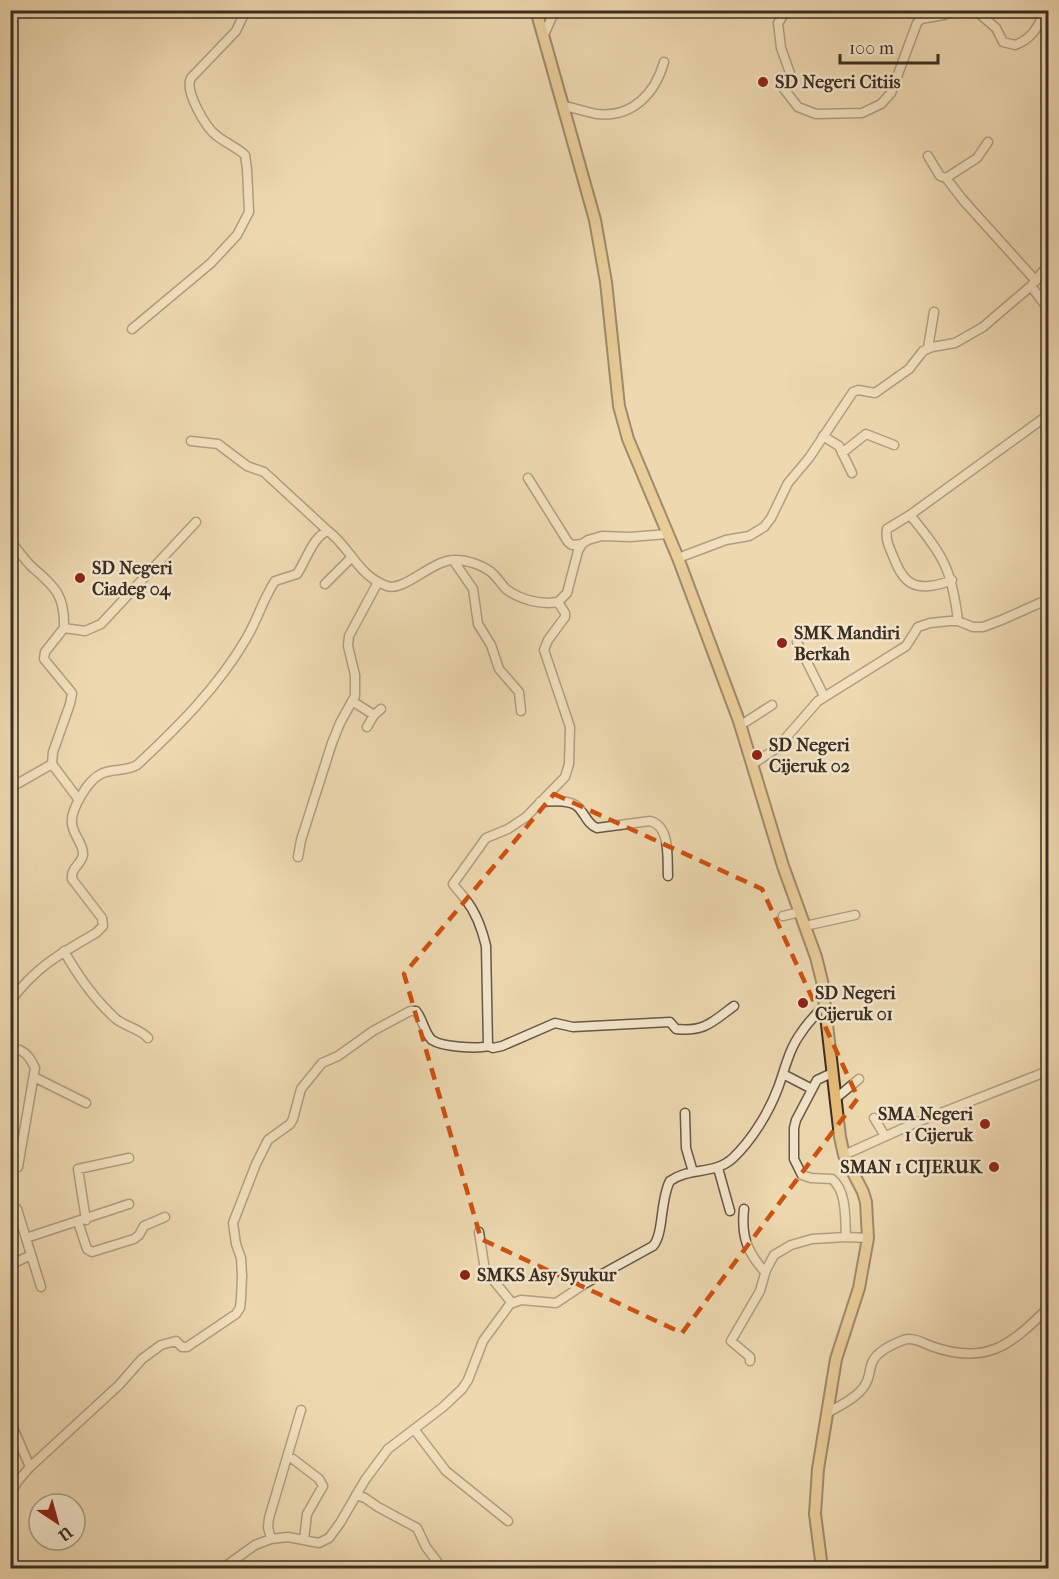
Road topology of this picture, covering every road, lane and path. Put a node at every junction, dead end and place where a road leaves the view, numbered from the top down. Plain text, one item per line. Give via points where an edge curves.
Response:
1 (242, 10) edge
2 (536, 10) edge
3 (555, 10) edge
4 (787, 10) edge
5 (952, 10) edge
6 (975, 10) edge
7 (1045, 10) edge
8 (544, 35) junction
9 (664, 62) dead end
10 (564, 106) junction
11 (988, 142) dead end
12 (928, 156) dead end
13 (946, 178) junction
14 (1048, 265) edge
15 (1034, 283) junction
16 (1048, 309) edge
17 (934, 312) dead end
18 (132, 329) dead end
19 (928, 348) junction
20 (1048, 415) edge
21 (828, 438) junction
22 (191, 441) dead end
23 (894, 445) dead end
24 (842, 453) junction
25 (852, 473) dead end
26 (528, 478) dead end
27 (910, 515) junction
28 (196, 522) dead end
29 (328, 531) junction
30 (668, 534) junction
31 (10, 541) edge
32 (582, 544) junction
33 (351, 558) junction
34 (678, 558) junction
35 (453, 560) junction
36 (952, 580) junction
37 (378, 582) junction
38 (325, 584) dead end
39 (558, 602) junction
40 (1048, 602) edge
41 (958, 621) junction
42 (64, 628) junction
43 (797, 642) dead end
44 (824, 696) junction
45 (352, 701) junction
46 (772, 705) dead end
47 (521, 711) dead end
48 (741, 725) junction
49 (367, 726) dead end
50 (52, 764) junction
51 (753, 764) junction
52 (10, 788) edge
53 (79, 800) junction
54 (540, 802) junction
55 (298, 857) dead end
56 (668, 876) dead end
57 (800, 912) junction
58 (855, 915) dead end
59 (785, 926) dead end
60 (805, 926) junction
61 (64, 951) junction
62 (10, 1002) edge
63 (825, 1005) junction
64 (734, 1006) dead end
65 (148, 1038) dead end
66 (488, 1046) junction
67 (10, 1053) edge
68 (1048, 1071) edge
69 (832, 1073) junction
70 (783, 1074) junction
71 (34, 1077) junction
72 (859, 1079) dead end
73 (812, 1089) junction
74 (835, 1099) junction
75 (86, 1102) dead end
76 (685, 1113) dead end
77 (874, 1118) dead end
78 (885, 1136) junction
79 (844, 1155) junction
80 (129, 1158) dead end
81 (18, 1167) dead end
82 (718, 1168) junction
83 (685, 1174) junction
84 (129, 1204) dead end
85 (17, 1209) dead end
86 (744, 1209) dead end
87 (730, 1211) dead end
88 (165, 1217) dead end
89 (82, 1221) junction
90 (479, 1232) dead end
91 (846, 1237) junction
92 (26, 1238) junction
93 (868, 1238) junction
94 (31, 1256) junction
95 (10, 1265) edge
96 (765, 1272) junction
97 (41, 1287) dead end
98 (512, 1303) junction
99 (1048, 1308) edge
100 (750, 1361) dead end
101 (301, 1410) dead end
102 (829, 1412) junction
103 (10, 1421) edge
104 (414, 1429) junction
105 (293, 1459) dead end
106 (30, 1467) junction
107 (10, 1495) edge
108 (356, 1495) junction
109 (508, 1521) dead end
110 (271, 1539) junction
111 (304, 1540) junction
112 (223, 1569) edge
113 (442, 1569) edge
114 (822, 1569) edge

1 - 18 street via 236,32 188,84 210,130 244,155 249,212 237,235 211,263
2 - 8 main road
3 - 8 street
4 - 5 street via 778,23 790,73 784,89 798,107 816,114 862,113 888,99 917,23
6 - 7 street via 996,28 1003,42 1015,45 1037,29
8 - 10 main road
9 - 10 street via 651,92 626,111 595,114
10 - 30 main road via 605,272 619,406
11 - 13 street via 977,158
12 - 13 street via 940,176
13 - 15 street
14 - 15 street
15 - 16 street
15 - 19 street via 968,337 951,345
17 - 19 street
19 - 21 street via 902,375 877,392 856,391 850,396
20 - 27 street
21 - 24 street
21 - 34 street via 788,483 771,518 760,530
22 - 29 street via 218,444 247,466 264,472
23 - 24 street via 866,434
24 - 25 street
26 - 32 street via 568,542
27 - 36 street via 936,548
27 - 36 street via 886,532 906,580 938,586
28 - 42 street via 101,624 85,631
29 - 33 street
29 - 53 street via 320,535 297,574 275,581 241,647 180,724 137,765 94,778
30 - 32 street via 596,537
30 - 34 main road
31 - 42 street via 56,589
32 - 39 street via 567,593
33 - 37 street
33 - 38 street
34 - 48 main road
35 - 37 street via 432,566 401,586 394,588
35 - 39 street via 488,570 508,591 524,598 545,604
35 - 47 street via 470,583 478,624 499,669 519,692
36 - 41 street
37 - 45 street via 348,640 355,675
39 - 54 street via 565,617 544,650 570,727 570,764 565,777
40 - 41 street via 983,627
41 - 44 street via 918,627 906,646
42 - 50 street via 44,659 72,693
43 - 44 street
44 - 51 street via 777,748
45 - 49 street via 378,712
45 - 55 street via 332,743
46 - 48 street
48 - 51 main road
50 - 52 street
50 - 53 street
51 - 57 main road
53 - 61 street via 72,825 83,856 73,868 72,879 102,918 103,927
54 - 56 street via 576,805 597,828 656,822 664,832
54 - 66 street via 516,824 486,838 453,884 474,911 484,936
57 - 59 street via 782,913
57 - 60 main road
58 - 60 street
60 - 63 main road via 820,970
61 - 62 street via 36,971
61 - 65 street via 86,986 115,1017
63 - 69 main road
63 - 70 street via 801,1032
64 - 66 street via 699,1029 679,1029 670,1022 573,1027 557,1023 502,1046
66 - 106 street via 475,1048 434,1041 416,1011 410,1011 322,1063 301,1089 290,1125 268,1140 235,1215 234,1233 242,1276 242,1299 236,1314 187,1347 176,1341 154,1350
67 - 71 street via 20,1050 29,1057 35,1068
68 - 78 street
69 - 73 street via 819,1078
69 - 74 main road
70 - 73 street
70 - 82 street via 757,1128 734,1158
71 - 75 street
71 - 81 street
72 - 74 street
73 - 91 street via 794,1128 794,1160 801,1175 832,1179 838,1186
74 - 79 main road
76 - 83 street
77 - 78 street
78 - 79 street
79 - 93 main road via 866,1202
80 - 89 street via 78,1168
82 - 83 street
82 - 87 street
83 - 98 street via 666,1187 658,1239 653,1246 556,1303
84 - 89 street
85 - 92 street
86 - 96 street via 744,1242
88 - 89 street via 144,1226 134,1239 92,1252 87,1249
89 - 92 street
90 - 98 street via 485,1270
91 - 93 street
91 - 96 street via 791,1245 774,1255
92 - 94 street
93 - 102 main road via 859,1288 836,1359
94 - 95 street
94 - 97 street
96 - 100 street via 761,1290 731,1341
98 - 104 street via 483,1341 462,1389
99 - 102 street via 1016,1339 989,1352 950,1351 913,1339 902,1340 876,1356 861,1390
101 - 110 street via 269,1518
102 - 114 main road via 818,1468 816,1530
103 - 106 street
104 - 108 street via 388,1449
104 - 109 street via 446,1471
105 - 111 street via 320,1479 323,1486 307,1514
106 - 107 street
108 - 111 street via 329,1538 319,1543
108 - 113 street via 417,1528
110 - 111 street via 288,1536
110 - 112 street via 255,1545

